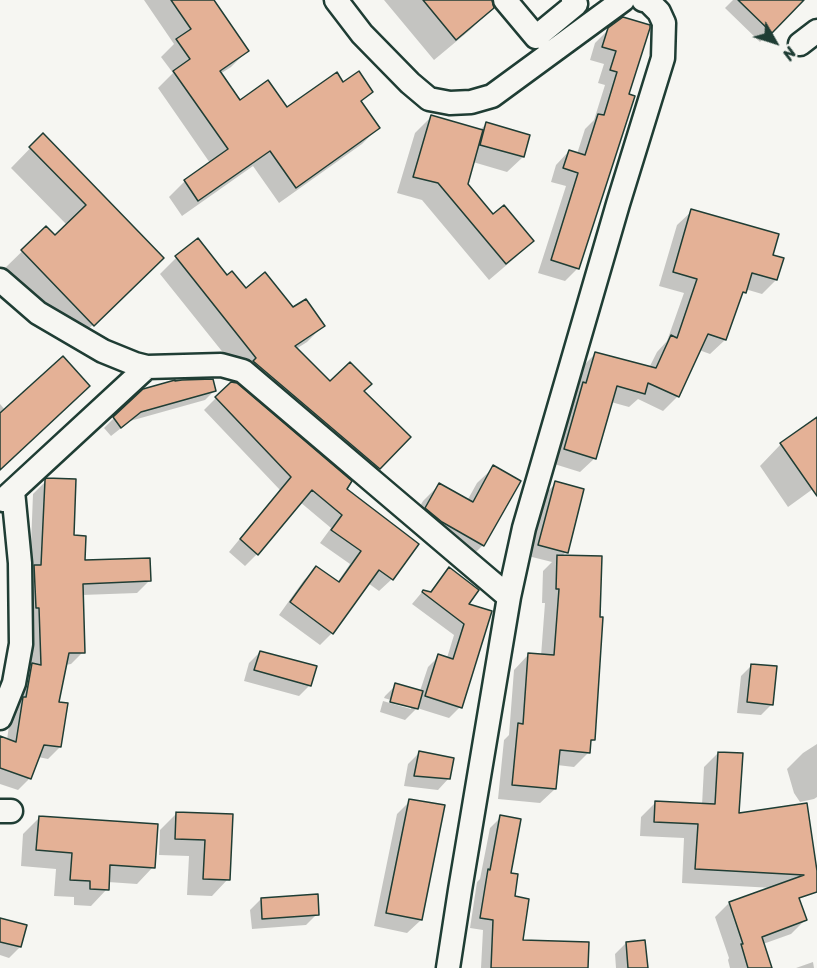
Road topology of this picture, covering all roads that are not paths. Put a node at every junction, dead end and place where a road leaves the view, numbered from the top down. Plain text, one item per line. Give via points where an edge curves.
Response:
1 (336, 0) edge
2 (506, 0) edge
3 (573, 0) edge
4 (623, 0) edge
5 (643, 0) edge
6 (556, 20) junction
7 (572, 38) junction
8 (0, 280) edge
9 (147, 367) junction
10 (7, 497) edge
11 (509, 597) junction
12 (0, 718) edge
13 (448, 968) edge

1 - 7 street via 362,34 410,83 429,99 450,103 492,96
2 - 6 street via 536,37
3 - 6 street via 576,4
4 - 7 street
5 - 11 street via 659,12 664,23 663,58 524,528
6 - 7 street
8 - 9 street via 38,313 103,351
9 - 10 street
9 - 11 street via 220,365 243,371
10 - 12 street via 20,563 21,644 14,683
11 - 13 street

